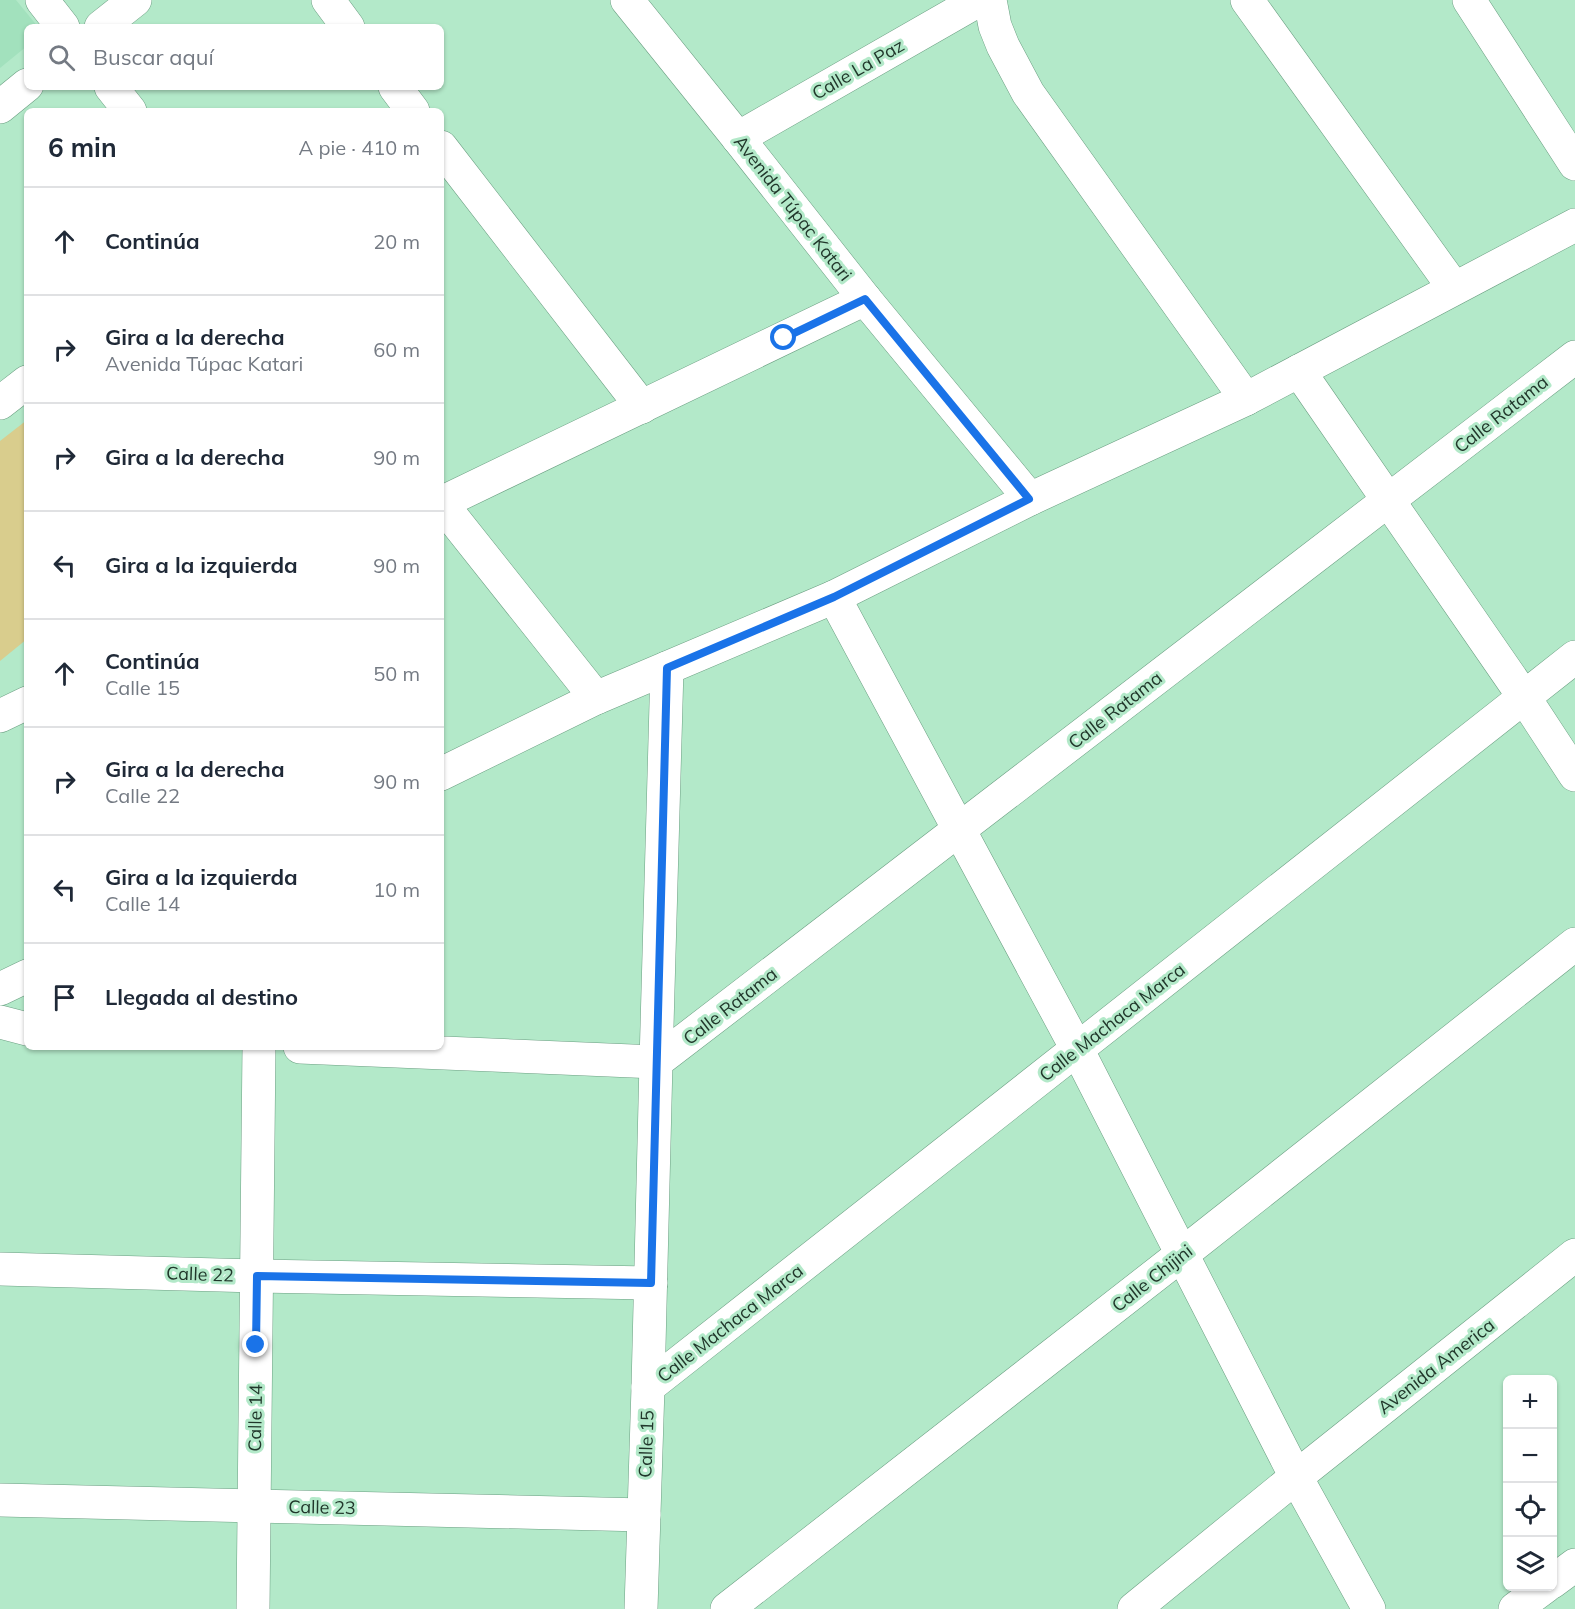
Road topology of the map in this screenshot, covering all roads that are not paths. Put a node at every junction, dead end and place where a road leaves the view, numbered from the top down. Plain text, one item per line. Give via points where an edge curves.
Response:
1 (42, 0) edge
2 (135, 0) edge
3 (327, 0) edge
4 (627, 0) edge
5 (978, 0) edge
6 (990, 0) edge
7 (1247, 0) edge
8 (1469, 0) edge
9 (61, 24) edge
10 (105, 24) edge
11 (346, 24) edge
12 (24, 87) edge
13 (113, 90) edge
14 (397, 90) edge
15 (0, 107) edge
16 (128, 108) edge
17 (412, 108) edge
18 (738, 138) junction
19 (444, 151) edge
20 (1575, 164) edge
21 (1575, 225) edge
22 (1454, 288) junction
23 (865, 299) junction
24 (1575, 357) edge
25 (1299, 371) junction
26 (24, 384) edge
27 (1246, 399) junction
28 (0, 403) edge
29 (642, 407) junction
30 (1029, 499) junction
31 (1387, 501) junction
32 (444, 502) edge
33 (444, 507) edge
34 (834, 597) junction
35 (1575, 657) edge
36 (667, 668) junction
37 (596, 698) junction
38 (1524, 698) junction
39 (24, 704) edge
40 (0, 716) edge
41 (444, 773) edge
42 (1575, 775) edge
43 (959, 830) junction
44 (1575, 944) edge
45 (24, 977) edge
46 (0, 989) edge
47 (0, 1022) edge
48 (24, 1028) edge
49 (1077, 1049) junction
50 (259, 1050) edge
51 (371, 1050) edge
52 (656, 1062) junction
53 (1181, 1255) junction
54 (1575, 1255) edge
55 (0, 1269) edge
56 (257, 1276) junction
57 (651, 1283) junction
58 (648, 1387) junction
59 (1296, 1476) junction
60 (0, 1500) edge
61 (254, 1505) junction
62 (644, 1515) junction
63 (1575, 1565) edge
64 (1557, 1578) edge
65 (1540, 1591) edge
66 (253, 1609) edge
67 (641, 1609) edge
68 (727, 1609) edge
69 (1134, 1609) edge
70 (1369, 1609) edge
71 (1515, 1609) edge

1 - 9 street
2 - 10 street
3 - 11 street
4 - 18 street, Avenida Túpac Katari
5 - 18 street, Calle La Paz
6 - 27 street via 999,36 1028,93
7 - 22 street
8 - 20 street
12 - 15 street
13 - 16 street
14 - 17 street
18 - 23 street, Avenida Túpac Katari
19 - 29 street
21 - 22 street
22 - 25 street
23 - 29 street
23 - 30 street, Avenida Túpac Katari
24 - 31 street, Calle Ratama
25 - 27 street
25 - 31 street
26 - 28 street
27 - 30 street
29 - 32 street
30 - 34 street
31 - 38 street
31 - 43 street, Calle Ratama
33 - 37 street
34 - 36 street
34 - 43 street
35 - 38 street, Calle Machaca Marca
36 - 37 street
36 - 52 street, Calle 15
37 - 41 street
38 - 42 street
38 - 49 street, Calle Machaca Marca
39 - 40 street
43 - 49 street
43 - 52 street, Calle Ratama
44 - 53 street, Calle Chijini
45 - 46 street
47 - 48 street
49 - 53 street
49 - 58 street, Calle Machaca Marca
50 - 56 street, Calle 14
51 - 52 street
52 - 57 street, Calle 15
53 - 59 street
53 - 68 street, Calle Chijini
54 - 59 street, Avenida America
55 - 56 street, Calle 22
56 - 57 street, Calle 22
56 - 61 street, Calle 14
57 - 58 street, Calle 15
58 - 62 street, Calle 15
59 - 69 street, Avenida America
59 - 70 street
60 - 61 street, Calle 23
61 - 62 street, Calle 23
61 - 66 street, Calle 14
62 - 67 street, Calle 15
63 - 64 street
65 - 71 street

